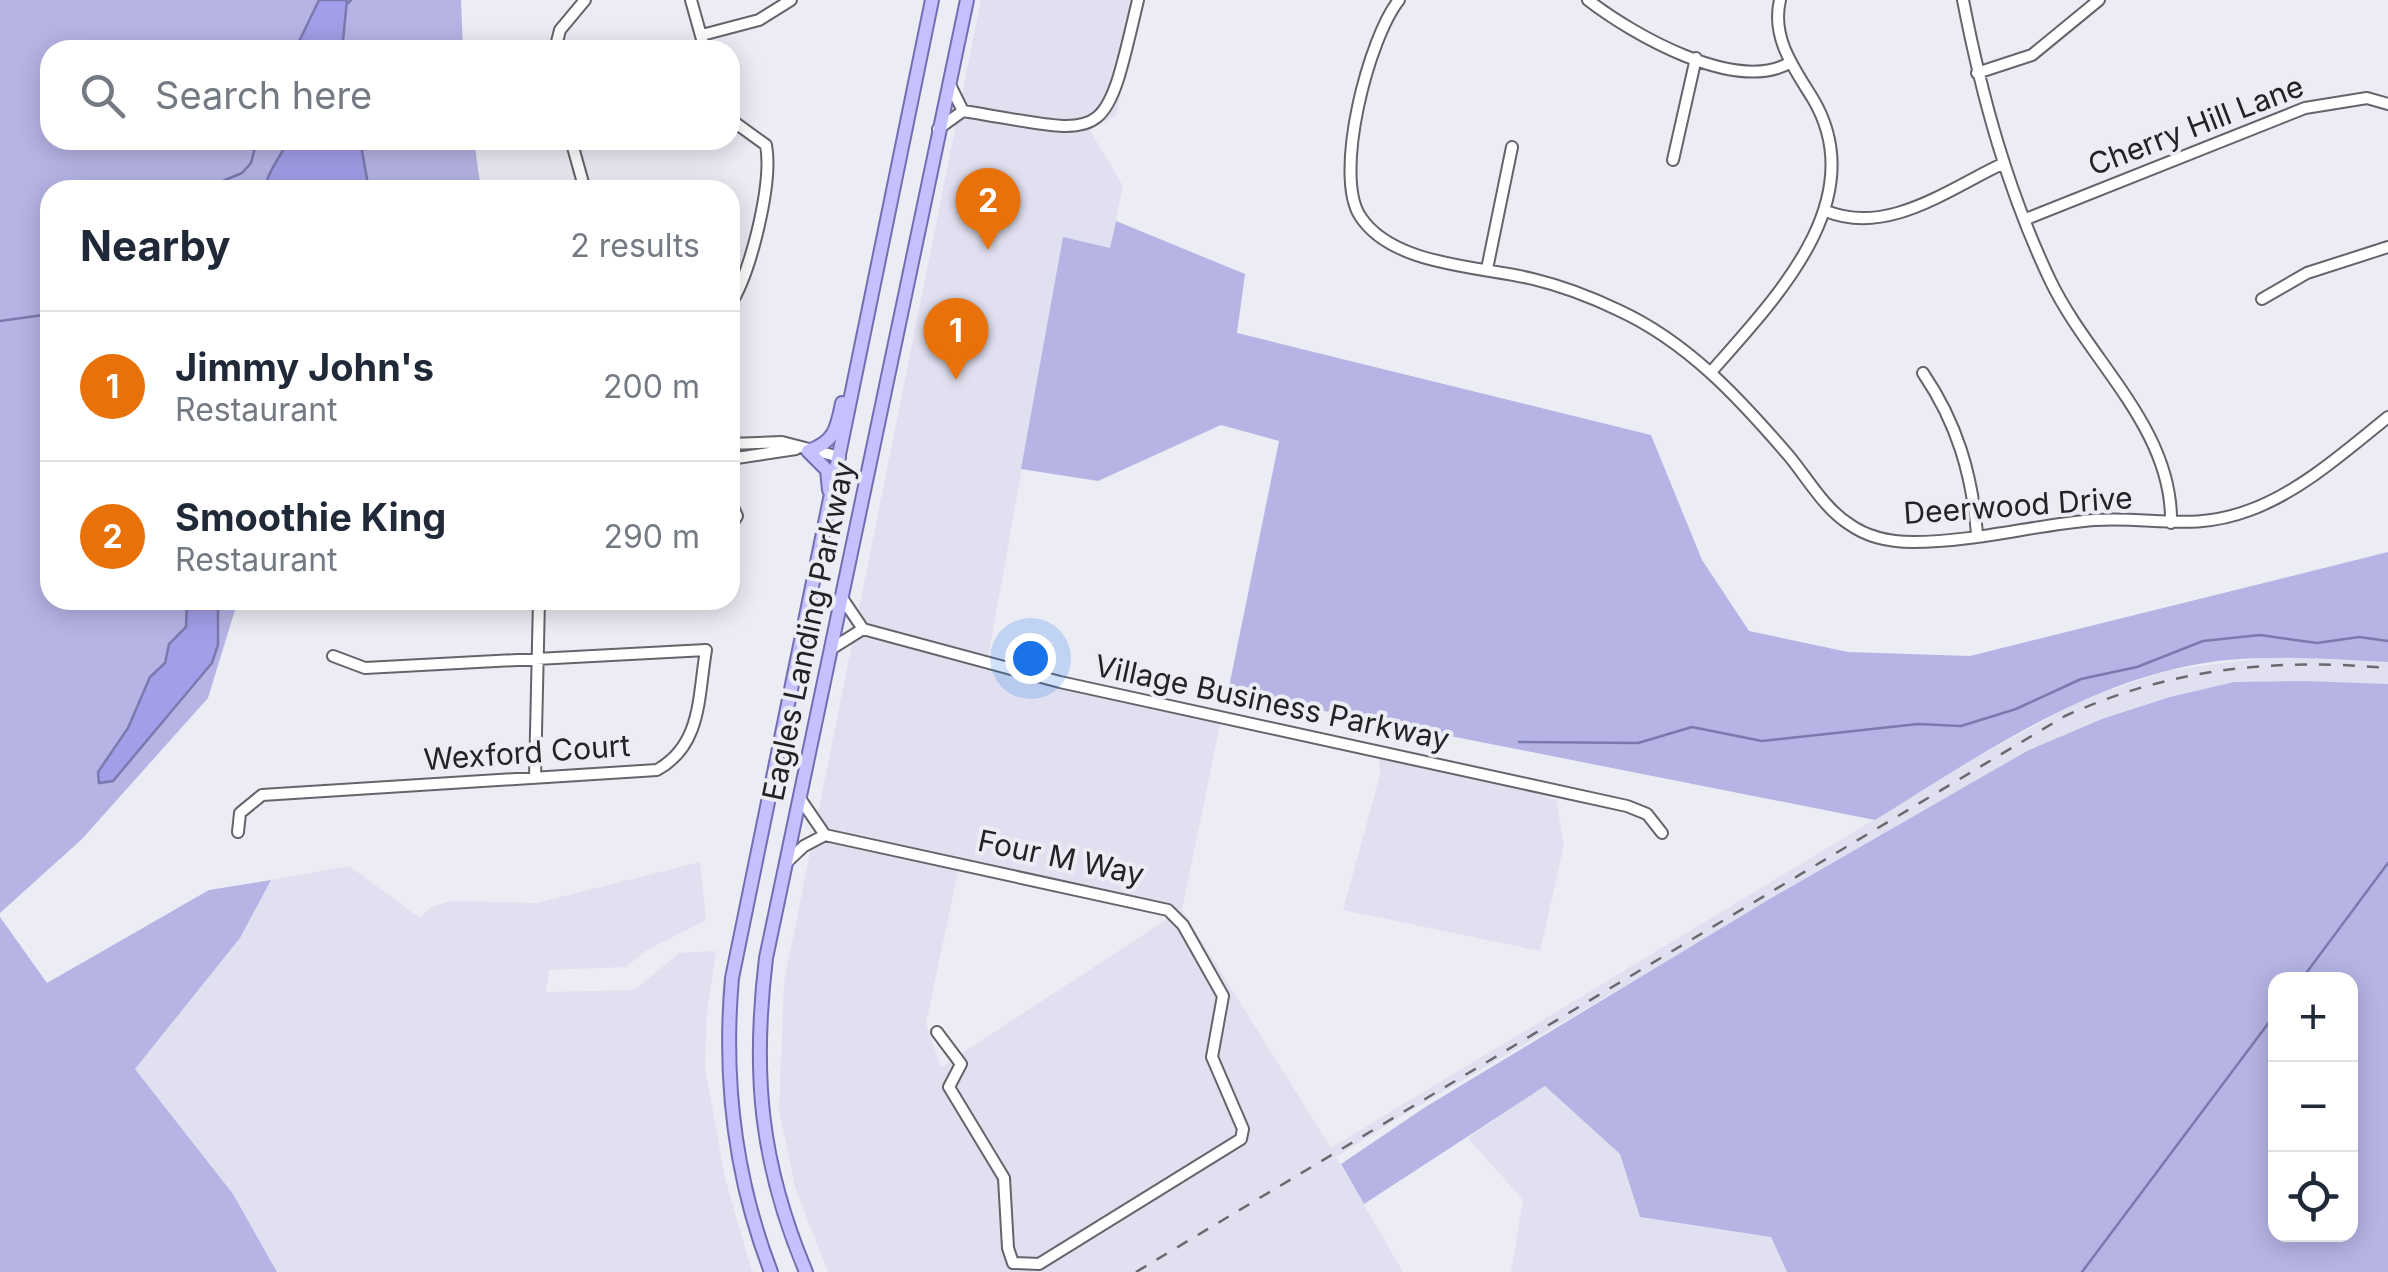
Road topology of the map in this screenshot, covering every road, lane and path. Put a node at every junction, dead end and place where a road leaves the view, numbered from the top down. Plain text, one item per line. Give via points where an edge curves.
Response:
1 (585, 0) edge
2 (691, 0) edge
3 (791, 0) edge
4 (932, 0) edge
5 (967, 0) edge
6 (1138, 0) edge
7 (1400, 0) edge
8 (1588, 0) edge
9 (1780, 0) edge
10 (1963, 0) edge
11 (2099, 0) edge
12 (702, 36) junction
13 (558, 40) edge
14 (703, 40) edge
15 (1696, 58) junction
16 (1791, 62) junction
17 (1977, 73) junction
18 (949, 83) junction
19 (2388, 104) edge
20 (963, 111) junction
21 (740, 126) edge
22 (938, 129) junction
23 (1512, 148) dead end
24 (574, 150) edge
25 (1673, 160) dead end
26 (2002, 164) junction
27 (582, 180) edge
28 (1826, 211) junction
29 (2026, 219) junction
30 (2388, 247) edge
31 (1486, 269) junction
32 (740, 280) edge
33 (872, 295) junction
34 (2262, 299) dead end
35 (1711, 372) junction
36 (1924, 373) dead end
37 (2388, 417) edge
38 (740, 443) edge
39 (799, 449) junction
40 (840, 457) junction
41 (740, 458) edge
42 (829, 509) junction
43 (2171, 523) junction
44 (1976, 534) junction
45 (841, 595) junction
46 (539, 610) edge
47 (863, 629) junction
48 (829, 651) junction
49 (333, 656) dead end
50 (538, 660) junction
51 (535, 777) junction
52 (799, 797) junction
53 (238, 832) dead end
54 (1662, 834) dead end
55 (825, 836) junction
56 (786, 864) junction
57 (937, 1032) dead end
58 (771, 1272) edge
59 (806, 1272) edge

1 - 13 street
2 - 12 street
3 - 12 street via 759,20
4 - 33 main road, Eagles Landing Parkway
5 - 18 main road, Eagles Landing Parkway
6 - 20 street via 1118,88 1089,124 1059,129
7 - 31 street, Deerwood Drive via 1372,54 1351,152 1350,196 1384,240
8 - 15 street via 1662,46
9 - 16 street via 1778,34
10 - 17 street
11 - 17 street via 2032,55
12 - 14 street
15 - 16 street via 1757,74
15 - 25 street
16 - 28 street via 1828,129 1834,176
17 - 26 street
18 - 20 street
18 - 22 main road, Eagles Landing Parkway
19 - 29 street, Cherry Hill Lane via 2366,98 2305,108
20 - 22 street
21 - 32 street via 766,145 770,164
22 - 45 main road, Eagles Landing Parkway
23 - 31 street
24 - 27 street
26 - 28 street via 1884,220 1846,220
26 - 29 street
28 - 35 street via 1777,291
29 - 43 street via 2082,338 2157,448 2168,478
30 - 34 street via 2307,273
31 - 35 street, Deerwood Drive via 1610,306
33 - 39 main road via 854,343 836,434
33 - 40 main road, Eagles Landing Parkway
35 - 44 street, Deerwood Drive via 1848,524 1895,541
36 - 44 street via 1968,468
37 - 43 street, Deerwood Drive via 2254,510 2200,525
38 - 39 street
39 - 40 street
39 - 41 street
39 - 42 main road via 827,470
40 - 42 main road, Eagles Landing Parkway
42 - 58 main road, Eagles Landing Parkway via 734,968 728,1032 738,1163
43 - 44 street, Deerwood Drive via 2094,520
45 - 47 street
45 - 48 main road, Eagles Landing Parkway
46 - 50 street
47 - 48 street
47 - 54 street, Village Business Parkway via 1060,682 1627,806 1646,814
48 - 52 main road, Eagles Landing Parkway
49 - 50 street via 365,668
50 - 51 street
50 - 51 street, Wexford Court via 706,650 690,743 678,759 657,770
51 - 53 street, Wexford Court via 262,796 240,813
52 - 55 street
52 - 56 main road, Eagles Landing Parkway
55 - 56 street
55 - 57 street, Four M Way via 1168,910 1223,996 1212,1058 1242,1125 1241,1139 1039,1264 1021,1267 1008,1248 1004,1178 949,1087 961,1064
56 - 59 main road, Eagles Landing Parkway via 757,1032 758,1098 768,1164

